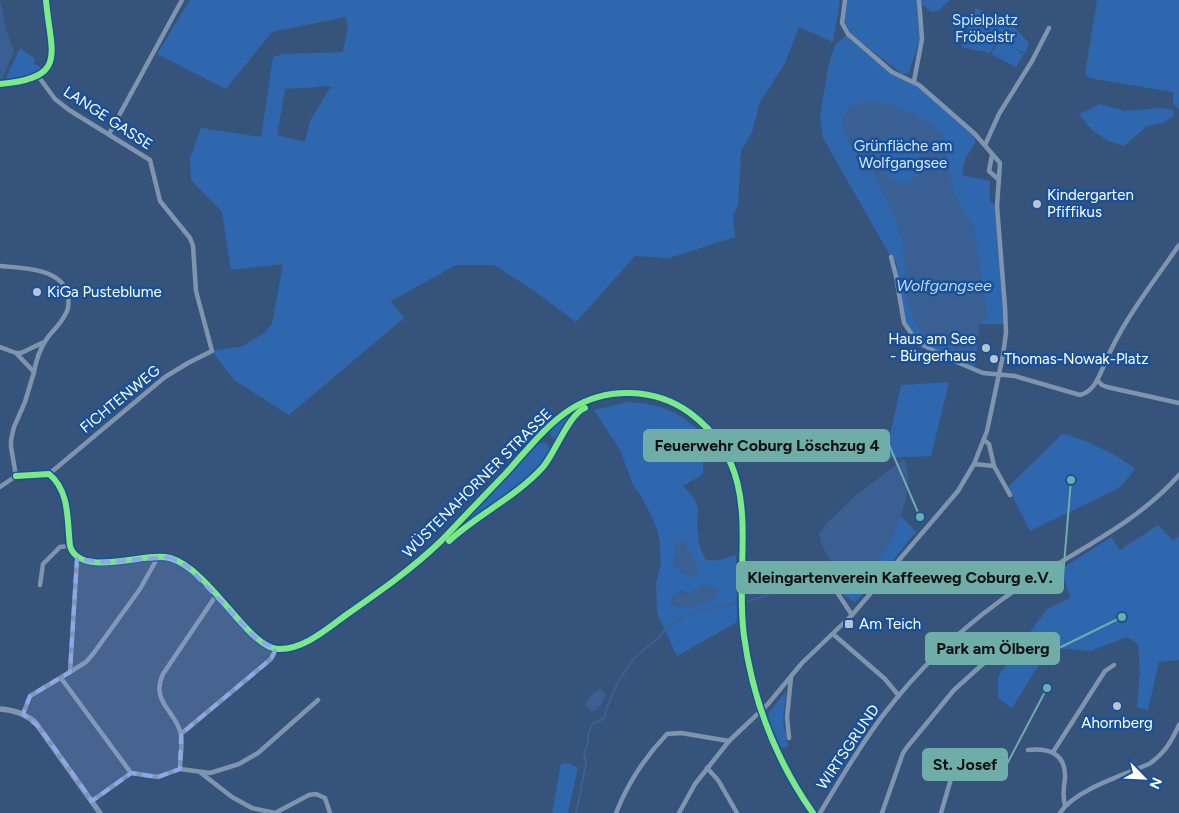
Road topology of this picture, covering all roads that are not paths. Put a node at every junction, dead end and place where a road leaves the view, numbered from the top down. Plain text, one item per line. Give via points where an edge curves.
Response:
1 (46, 0) edge
2 (182, 0) edge
3 (845, 0) edge
4 (919, 0) edge
5 (1049, 28) dead end
6 (38, 76) junction
7 (914, 81) junction
8 (0, 84) edge
9 (109, 134) junction
10 (984, 145) junction
11 (992, 155) junction
12 (998, 179) junction
13 (1179, 245) edge
14 (891, 257) dead end
15 (0, 266) edge
16 (45, 341) junction
17 (0, 347) edge
18 (212, 350) joint
19 (16, 353) junction
20 (34, 372) junction
21 (998, 375) junction
22 (1098, 380) junction
23 (1179, 403) edge
24 (984, 440) junction
25 (974, 464) junction
26 (994, 466) junction
27 (49, 474) junction
28 (16, 476) junction
29 (1179, 476) edge
30 (0, 487) edge
31 (1010, 495) dead end
32 (70, 546) junction
33 (158, 557) junction
34 (78, 558) junction
35 (828, 580) dead end
36 (40, 585) dead end
37 (217, 594) junction
38 (852, 615) junction
39 (833, 634) junction
40 (276, 649) junction
41 (995, 654) dead end
42 (1114, 665) dead end
43 (70, 672) junction
44 (792, 676) junction
45 (61, 678) junction
46 (899, 696) junction
47 (318, 700) dead end
48 (0, 709) edge
49 (760, 712) junction
50 (23, 714) junction
51 (1179, 725) edge
52 (181, 734) junction
53 (789, 738) dead end
54 (729, 741) junction
55 (1028, 750) dead end
56 (1053, 752) junction
57 (707, 768) junction
58 (946, 768) dead end
59 (180, 769) junction
60 (200, 772) junction
61 (131, 773) junction
62 (92, 802) junction
63 (1065, 805) junction
64 (100, 813) edge
65 (275, 813) edge
66 (330, 813) edge
67 (616, 813) edge
68 (678, 813) edge
69 (737, 813) edge
70 (813, 813) edge
71 (820, 813) edge
72 (882, 813) edge
73 (941, 813) edge
74 (1060, 813) edge

1 - 6 street via 53,52 49,64
2 - 9 street
3 - 7 street via 842,23 848,34 892,72
4 - 7 street via 922,39
5 - 10 street via 998,114
6 - 8 street via 22,82
6 - 9 street, LANGE GASSE via 68,110
7 - 10 street
9 - 18 street, LANGE GASSE via 150,160 160,201 190,238 198,298
10 - 11 street
11 - 12 street via 1000,163
11 - 12 street via 989,171
12 - 21 street via 997,206 1006,318
13 - 22 street via 1130,315
14 - 21 street via 904,323 913,336 947,358 983,373
15 - 16 street via 41,272 63,283 68,311
16 - 19 street
16 - 20 street
17 - 19 street
18 - 27 street, FICHTENWEG via 165,377
19 - 20 street
20 - 28 street via 11,440
21 - 22 street via 1015,376 1080,395 1090,390
21 - 24 street
22 - 23 street via 1107,387
24 - 25 street
24 - 26 street via 989,444
25 - 26 street
25 - 38 street via 958,491
26 - 31 street
27 - 28 street
27 - 32 street via 60,485 65,498
28 - 30 street
29 - 46 street, WIRTSGRUND via 1138,513 1001,600 969,625 932,658
32 - 34 street
32 - 36 street via 60,547 43,564
33 - 34 street via 120,562
33 - 37 street via 168,557 188,566
33 - 43 street via 140,589 93,654
34 - 43 street
35 - 38 street
37 - 40 street via 257,639
37 - 52 street via 161,678 159,692 162,701
38 - 39 street
39 - 44 street
39 - 46 street, WIRTSGRUND via 885,679
40 - 49 street, WÜSTENAHORNER STRASSE via 299,645 326,629 425,556 548,428 571,409 608,394 632,393 666,400 688,412 711,431 732,466 742,509 744,635
40 - 52 street via 270,659
41 - 72 street via 954,690 903,753
42 - 56 street via 1105,671
43 - 45 street
44 - 49 street
44 - 53 street via 787,717
45 - 50 street via 30,696
45 - 61 street
46 - 71 street, WIRTSGRUND via 873,730
47 - 60 street via 258,753 220,771
48 - 50 street
49 - 54 street
49 - 70 street, WÜSTENAHORNER STRASSE via 786,769
50 - 62 street via 40,728
51 - 63 street via 1168,747 1149,764
52 - 59 street
54 - 57 street
54 - 67 street via 682,733 668,734 642,767
55 - 56 street
56 - 63 street via 1064,768
57 - 68 street
57 - 69 street
58 - 73 street via 953,772
59 - 60 street
59 - 61 street via 158,777
60 - 65 street via 242,804
61 - 62 street
62 - 64 street
63 - 74 street
65 - 66 street via 316,794 324,798

